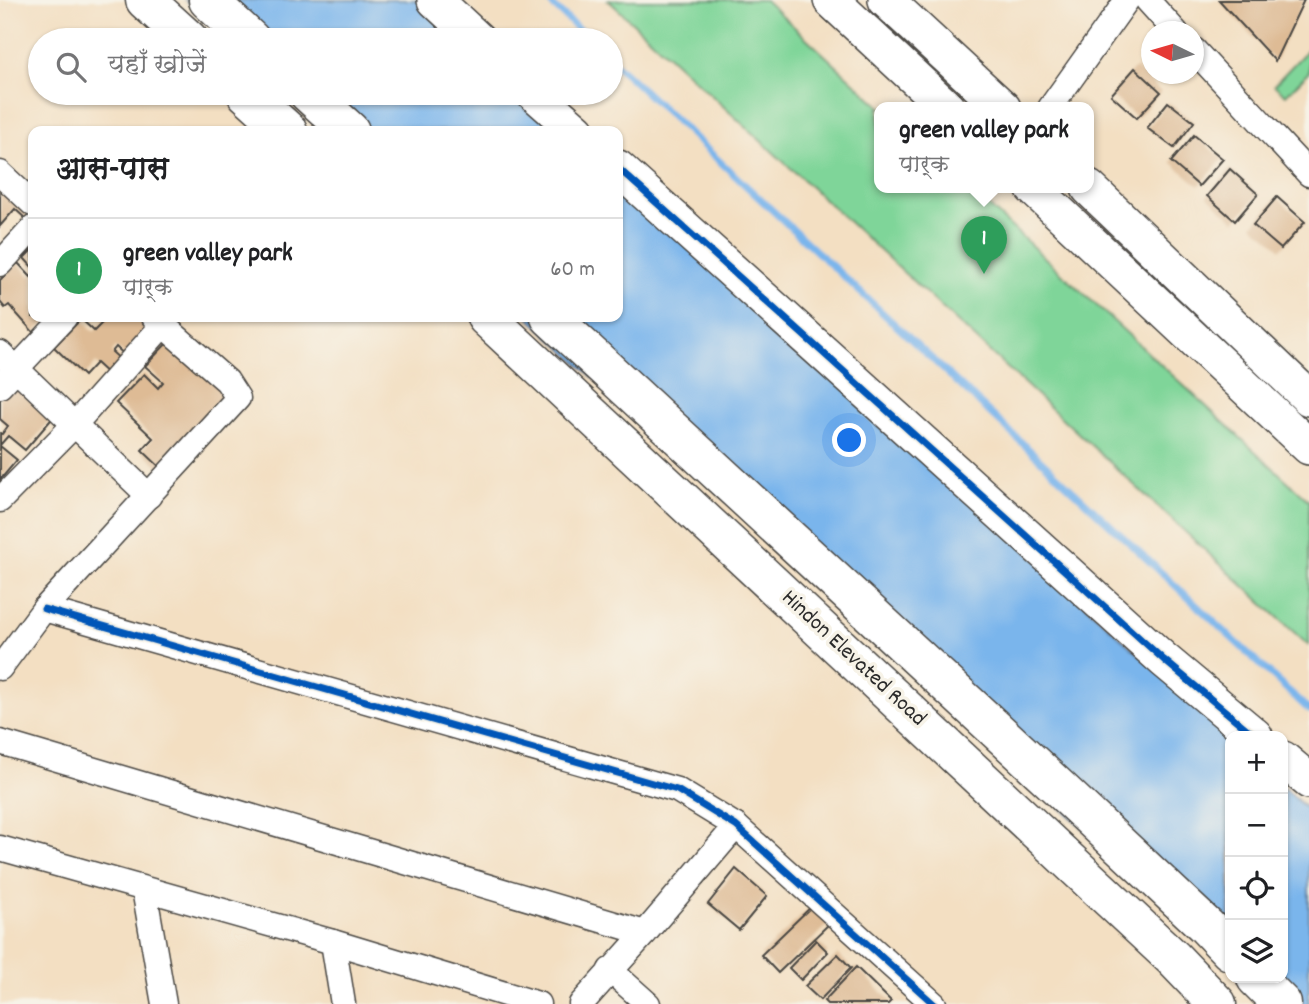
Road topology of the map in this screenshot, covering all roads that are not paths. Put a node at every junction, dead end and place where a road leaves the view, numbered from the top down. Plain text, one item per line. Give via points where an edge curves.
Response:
1 (145, 0) edge
2 (208, 0) edge
3 (435, 0) edge
4 (831, 0) edge
5 (886, 0) edge
6 (1127, 0) edge
7 (1147, 0) edge
8 (1166, 21) edge
9 (176, 28) edge
10 (238, 28) edge
11 (465, 28) edge
12 (1204, 61) edge
13 (941, 102) edge
14 (996, 102) edge
15 (1054, 102) edge
16 (259, 105) edge
17 (321, 105) edge
18 (548, 105) edge
19 (282, 126) edge
20 (344, 126) edge
21 (571, 126) edge
22 (0, 173) edge
23 (623, 173) edge
24 (1309, 174) edge
25 (1038, 193) edge
26 (1094, 193) edge
27 (28, 199) edge
28 (28, 233) edge
29 (0, 264) edge
30 (59, 322) edge
31 (158, 322) edge
32 (160, 322) edge
33 (491, 322) edge
34 (555, 322) edge
35 (6, 369) edge
36 (1309, 398) edge
37 (75, 424) junction
38 (1309, 447) edge
39 (149, 496) junction
40 (0, 500) edge
41 (44, 609) junction
42 (0, 668) edge
43 (1249, 731) edge
44 (0, 742) edge
45 (1288, 763) edge
46 (1309, 781) edge
47 (736, 826) junction
48 (0, 848) edge
49 (144, 889) junction
50 (645, 933) junction
51 (333, 942) junction
52 (1225, 946) edge
53 (610, 970) junction
54 (1261, 983) edge
55 (164, 1004) edge
56 (343, 1004) edge
57 (538, 1004) edge
58 (581, 1004) edge
59 (648, 1004) edge
60 (934, 1004) edge
61 (1217, 1004) edge
62 (1282, 1004) edge

1 - 9 highway
2 - 10 highway
3 - 11 street
4 - 13 street
5 - 14 street
6 - 15 street
7 - 8 street
12 - 24 street
16 - 19 highway
17 - 20 highway
18 - 21 street
22 - 27 street
23 - 43 street via 1164,660
25 - 38 street
26 - 36 street
28 - 29 street
30 - 35 street
31 - 37 street
32 - 39 street via 227,381 238,398
33 - 61 highway, Hindon Elevated Road
34 - 52 highway, Hindon Elevated Road
35 - 37 street
37 - 39 street
37 - 40 street
39 - 41 street
41 - 42 street
41 - 47 street via 677,790
44 - 50 street
45 - 46 street
47 - 50 street
47 - 60 street
48 - 49 street
49 - 51 street
49 - 55 street
50 - 53 street
51 - 56 street
51 - 57 street
53 - 58 street
53 - 59 street
54 - 62 highway

